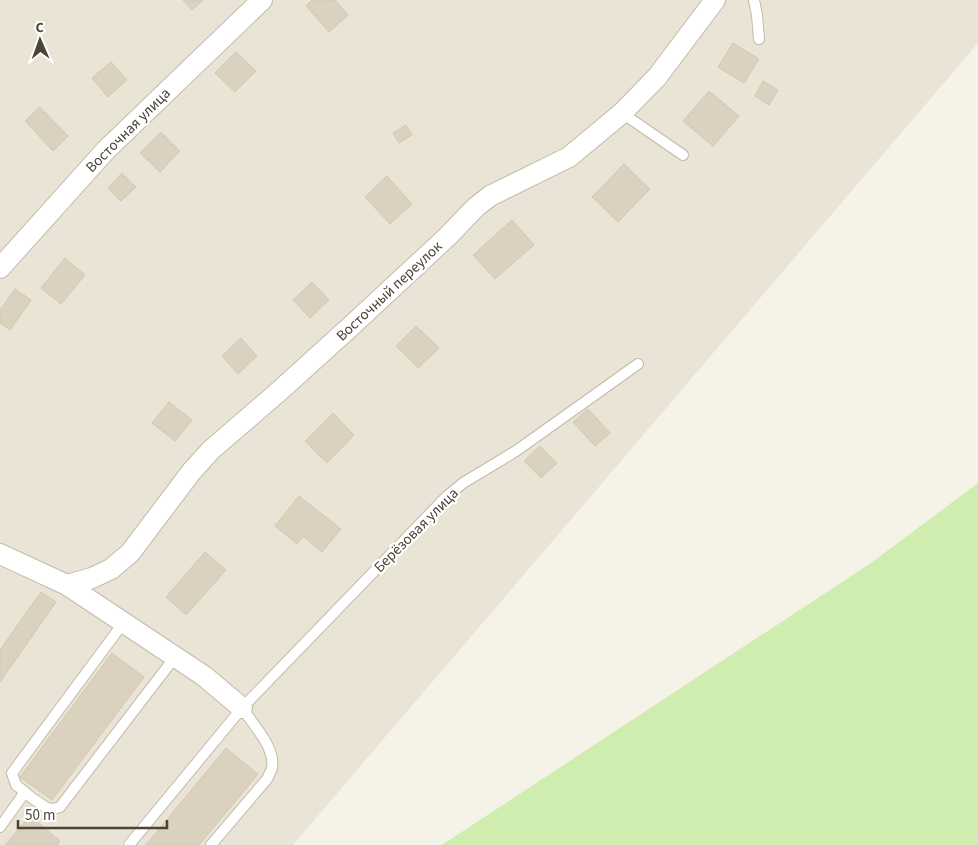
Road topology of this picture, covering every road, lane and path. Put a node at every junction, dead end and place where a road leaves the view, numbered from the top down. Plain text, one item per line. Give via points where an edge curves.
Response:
1 (262, 0) edge
2 (715, 0) edge
3 (754, 0) edge
4 (759, 39) dead end
5 (622, 113) junction
6 (683, 155) dead end
7 (0, 268) edge
8 (638, 364) dead end
9 (0, 554) edge
10 (67, 585) junction
11 (124, 622) junction
12 (175, 657) junction
13 (242, 708) junction
14 (25, 792) junction
15 (0, 827) edge
16 (129, 845) edge
17 (211, 845) edge

1 - 7 street, Восточная улица via 106,150
2 - 5 street, Восточный переулок via 657,77
3 - 4 lane
5 - 6 lane
5 - 10 street, Восточный переулок via 569,156 490,196 476,207 356,322 211,450 130,554 111,569
8 - 13 lane, Берёзовая улица via 516,451 452,492
9 - 10 street
10 - 11 street
11 - 12 street
11 - 14 lane via 12,773 16,785
12 - 13 street
12 - 14 lane via 60,807 47,808
13 - 16 lane, Берёзовая улица
13 - 17 lane via 267,743 272,769
14 - 15 lane

